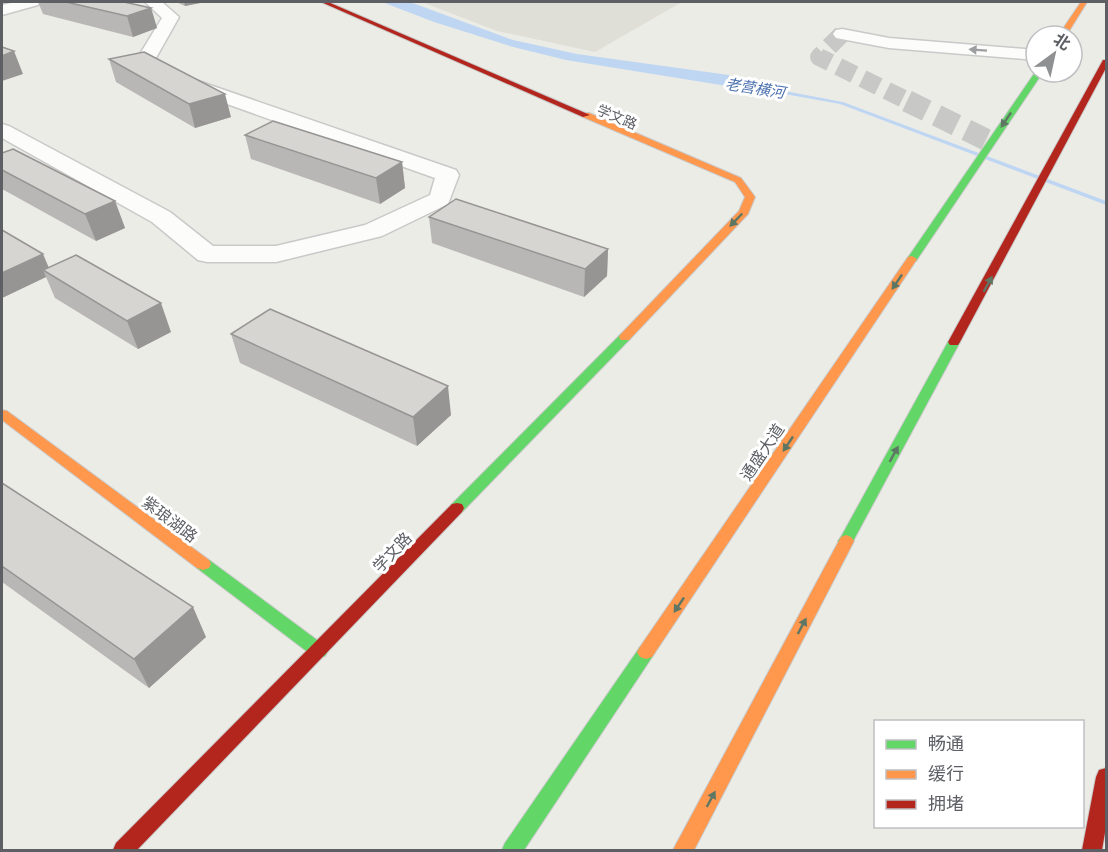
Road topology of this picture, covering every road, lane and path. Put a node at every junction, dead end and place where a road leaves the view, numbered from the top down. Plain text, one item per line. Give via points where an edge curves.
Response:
1 (32, 2) edge
2 (153, 2) edge
3 (324, 2) edge
4 (343, 2) edge
5 (1084, 2) edge
6 (2, 10) edge
7 (1070, 24) edge
8 (842, 34) dead end
9 (1024, 54) edge
10 (1107, 62) edge
11 (1031, 84) edge
12 (2, 130) edge
13 (30, 144) junction
14 (2, 155) edge
15 (752, 175) dead end
16 (746, 231) dead end
17 (683, 277) junction
18 (2, 414) edge
19 (319, 651) junction
20 (1107, 777) edge
21 (123, 850) edge
22 (512, 850) edge
23 (683, 850) edge
24 (1092, 850) edge

1 - 6 street
2 - 13 street via 171,17 141,67 448,175 440,199 373,231 276,254 207,254 161,217
3 -> 17 street, 学文路 via 738,180 750,197 744,212
4 - 15 street, 学文路
5 - 7 street
9 -> 8 street via 889,43
23 -> 10 street
11 -> 22 street, 通盛大道
12 - 13 street
13 - 14 street
16 - 17 street, 学文路
17 - 19 street, 学文路
18 - 19 street, 紫琅湖路
19 - 21 street, 学文路
20 - 24 street

